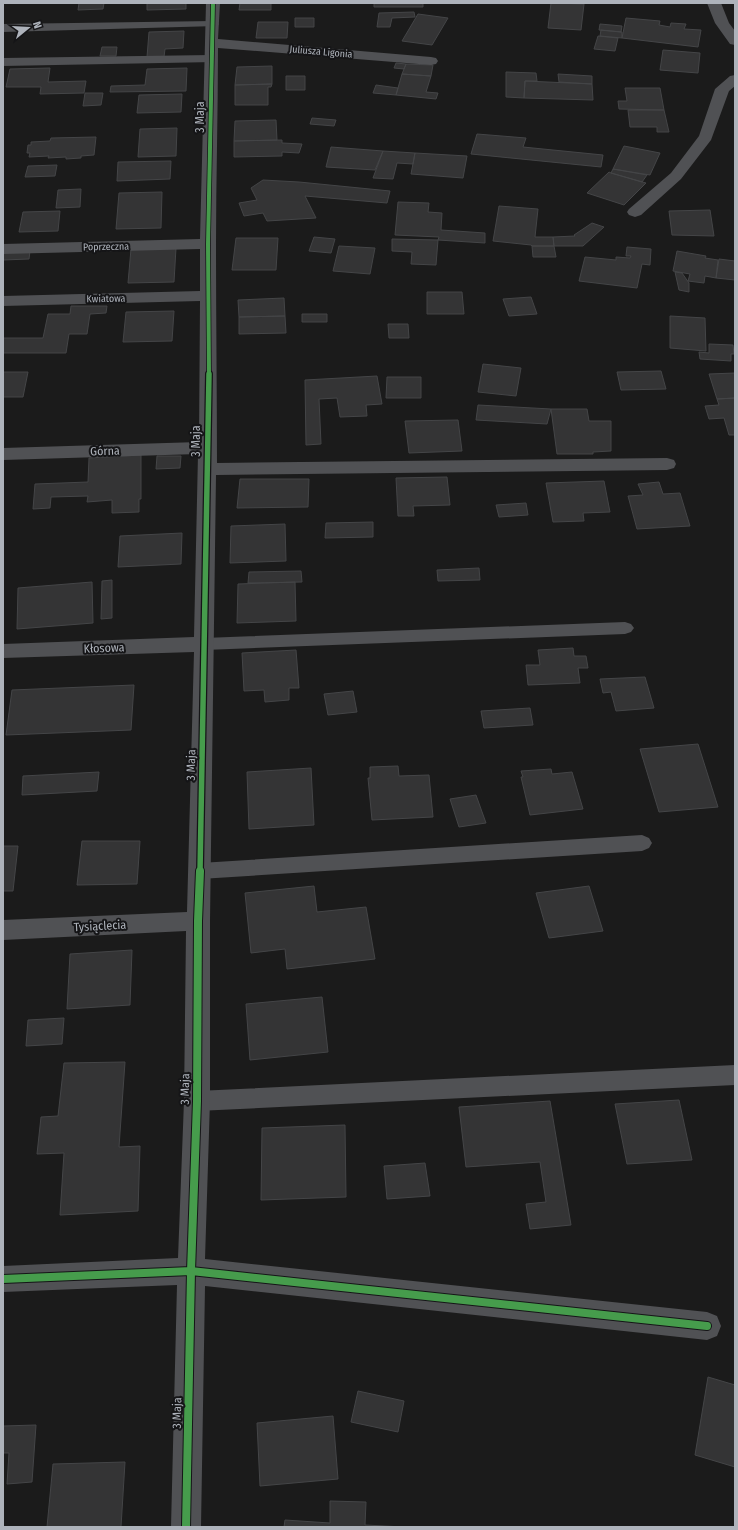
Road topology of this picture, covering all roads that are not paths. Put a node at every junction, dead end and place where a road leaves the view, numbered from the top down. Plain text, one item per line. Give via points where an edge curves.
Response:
1 (714, 3) edge
2 (3, 28) edge
3 (212, 32) edge
4 (735, 41) edge
5 (431, 61) dead end
6 (3, 62) edge
7 (735, 79) edge
8 (635, 212) dead end
9 (208, 244) junction
10 (3, 249) edge
11 (209, 296) junction
12 (3, 301) edge
13 (207, 448) junction
14 (3, 454) edge
15 (667, 464) dead end
16 (208, 469) junction
17 (625, 628) dead end
18 (204, 644) junction
19 (3, 651) edge
20 (642, 843) dead end
21 (200, 871) junction
22 (198, 921) junction
23 (3, 930) edge
24 (735, 1075) edge
25 (196, 1101) junction
26 (191, 1271) junction
27 (3, 1279) edge
28 (707, 1326) dead end
29 (186, 1527) edge

1 - 4 street via 722,23
2 - 3 lane
3 - 5 street, Juliusza Ligonia
3 - 6 lane
3 - 9 street, 3 Maja
7 - 8 street via 722,89 706,137 676,176
9 - 10 street, Poprzeczna
9 - 11 street, 3 Maja
11 - 12 street, Kwiatowa
11 - 13 street, 3 Maja
13 - 14 street, Górna
13 - 16 street, 3 Maja
15 - 16 street
16 - 18 street, 3 Maja
17 - 18 lane
18 - 19 street, Kłosowa
18 - 21 street, 3 Maja
20 - 21 lane
21 - 22 street, 3 Maja
22 - 23 street, Tysiąclecia
22 - 25 street, 3 Maja
24 - 25 lane
25 - 26 street, 3 Maja
26 - 27 street
26 - 28 street
26 - 29 street, 3 Maja

